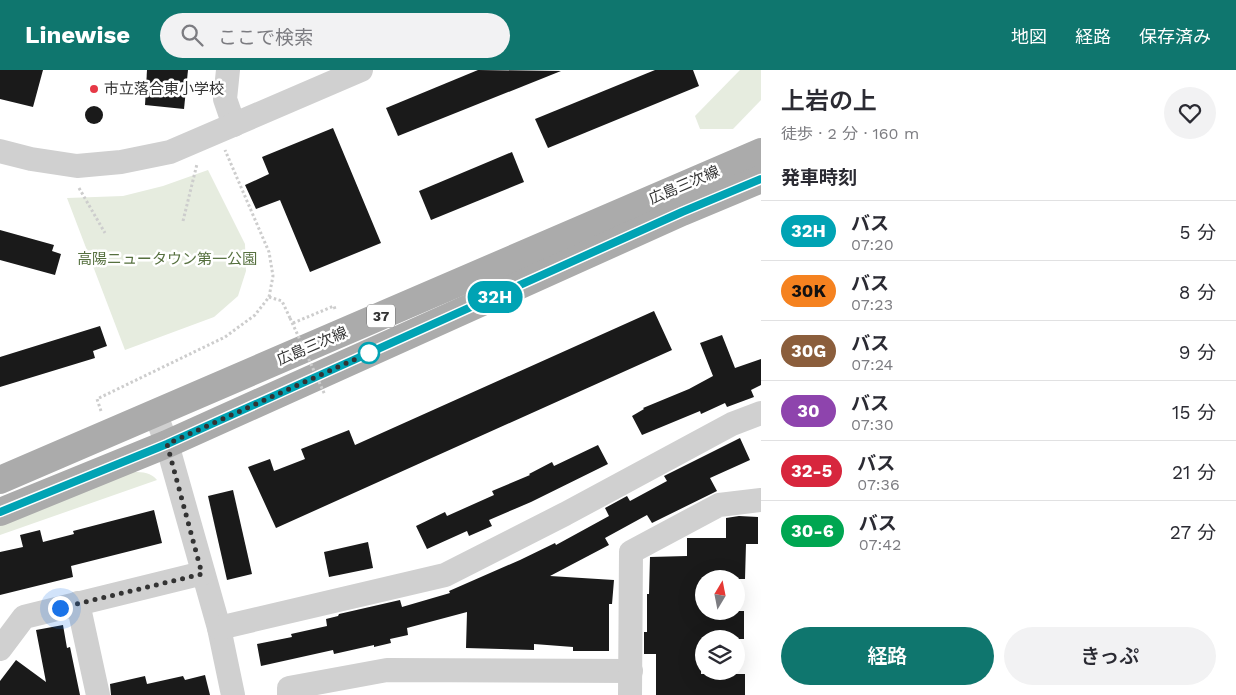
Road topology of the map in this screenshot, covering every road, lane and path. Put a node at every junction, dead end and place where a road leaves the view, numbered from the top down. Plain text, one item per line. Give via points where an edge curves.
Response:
1 (228, 70) edge
2 (361, 70) edge
3 (234, 125) junction
4 (223, 148) dead end
5 (0, 151) edge
6 (761, 152) edge
7 (198, 158) dead end
8 (761, 180) edge
9 (77, 185) dead end
10 (184, 221) dead end
11 (105, 233) dead end
12 (269, 297) junction
13 (334, 306) dead end
14 (293, 324) junction
15 (325, 395) dead end
16 (101, 411) dead end
17 (155, 414) junction
18 (761, 414) edge
19 (167, 444) junction
20 (0, 480) edge
21 (761, 500) edge
22 (0, 512) edge
23 (202, 574) junction
24 (78, 604) junction
25 (219, 628) junction
26 (0, 649) edge
27 (630, 671) junction
28 (98, 695) edge
29 (233, 695) edge
30 (289, 695) edge
31 (630, 695) edge

1 - 3 street via 225,99
2 - 3 street
3 - 5 street via 170,152 121,162 76,166
4 - 12 path via 270,252 273,276
6 - 17 main road, 広島三次線 / 37
7 - 10 path
8 - 19 main road, 広島三次線 / 37 via 682,212
9 - 11 path
12 - 14 path, bridge via 282,301
12 - 16 path via 255,315 225,337 97,399
13 - 14 path, bridge
14 - 15 path, bridge
17 - 19 street
17 - 20 main road, 広島三次線 / 37
18 - 25 street via 732,424 445,575
19 - 22 main road, 広島三次線 / 37
19 - 23 street
21 - 27 street via 719,505 631,552
23 - 24 street
23 - 25 street
24 - 26 street via 24,618
24 - 28 street
25 - 29 street
27 - 30 street via 387,670 289,688
27 - 31 street

